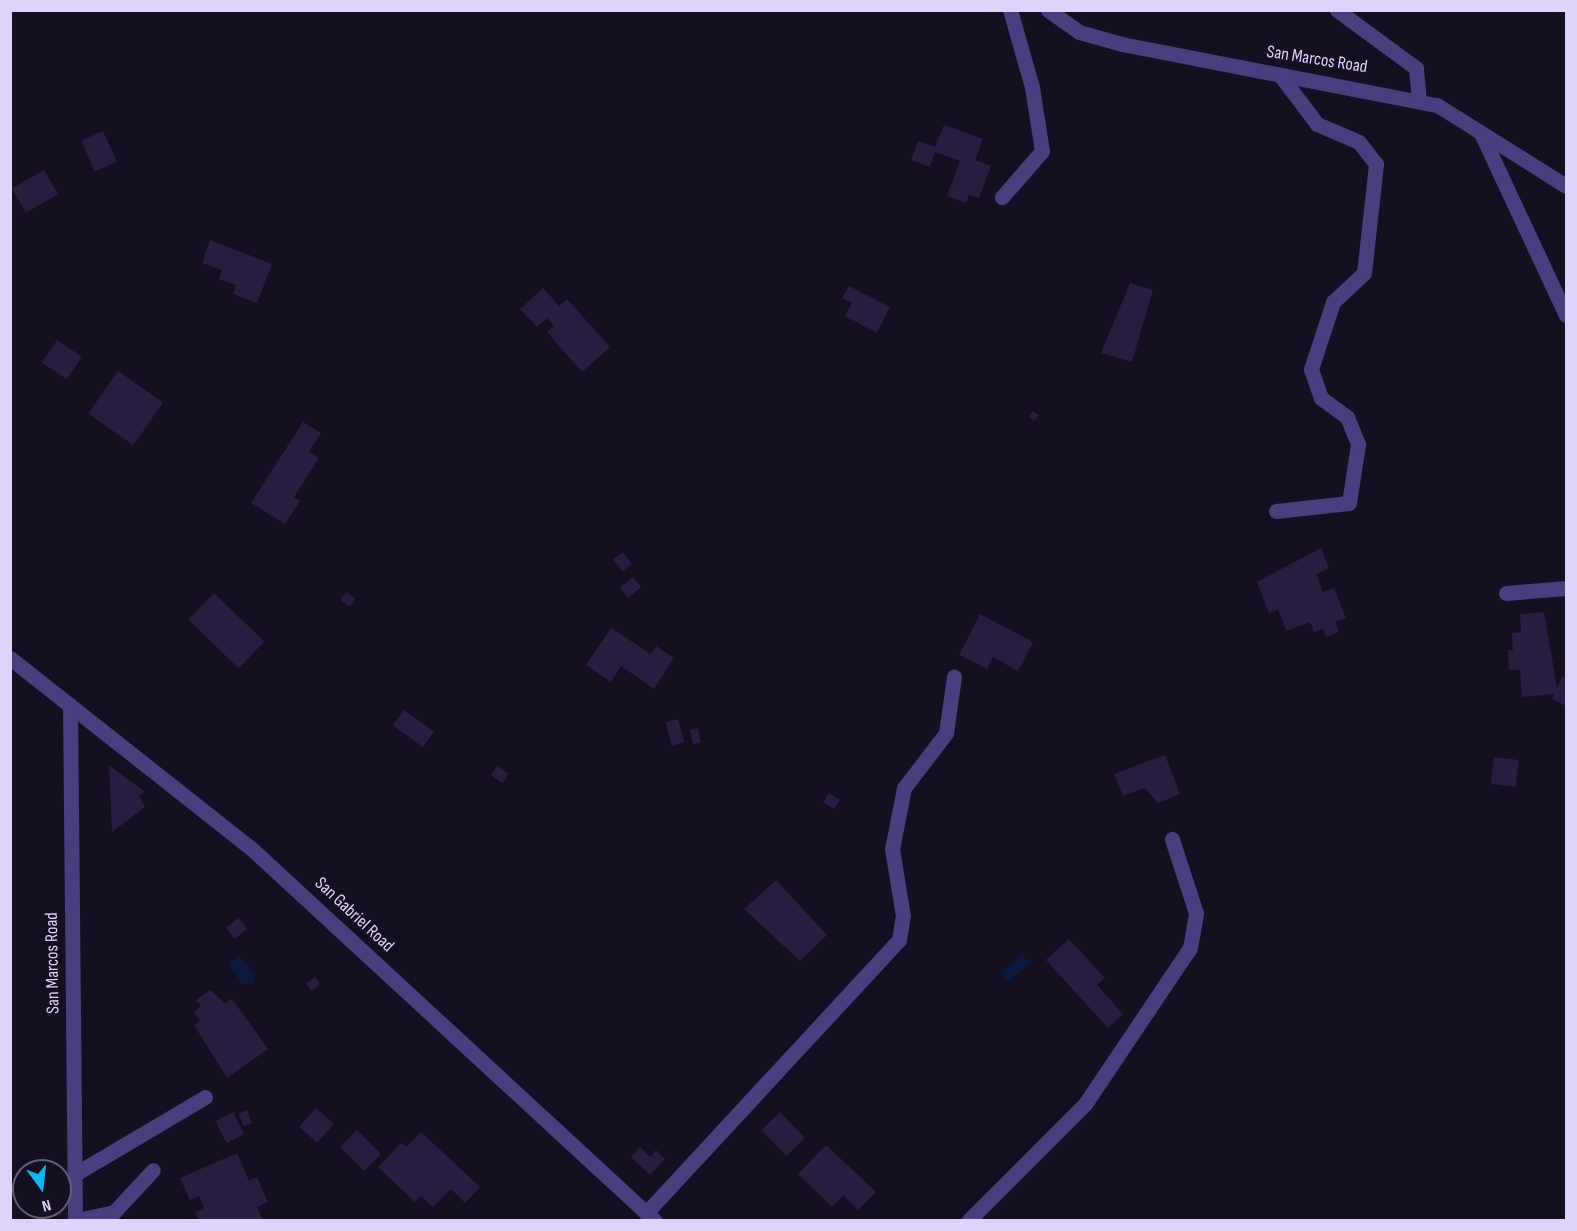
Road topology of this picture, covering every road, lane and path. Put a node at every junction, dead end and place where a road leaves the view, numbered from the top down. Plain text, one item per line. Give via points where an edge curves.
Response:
1 (1010, 10) edge
2 (1048, 10) edge
3 (1337, 10) edge
4 (1280, 75) junction
5 (1419, 100) junction
6 (1481, 133) junction
7 (1566, 186) edge
8 (1002, 197) dead end
9 (1566, 315) edge
10 (1276, 511) dead end
11 (1566, 588) edge
12 (1506, 593) dead end
13 (10, 658) edge
14 (954, 677) dead end
15 (70, 705) junction
16 (1172, 839) dead end
17 (206, 1097) dead end
18 (153, 1170) dead end
19 (75, 1174) junction
20 (650, 1217) edge
21 (76, 1221) edge
22 (969, 1221) edge

1 - 8 street via 1032,87 1042,151
2 - 4 street, San Marcos Road via 1079,32 1111,41
3 - 5 street via 1416,68
4 - 5 street, San Marcos Road
4 - 10 street via 1317,124 1359,142 1376,164 1364,273 1333,302 1311,369 1321,398 1347,417 1358,444 1349,502
5 - 6 street, San Marcos Road via 1437,105
6 - 7 street, San Marcos Road
6 - 9 street
11 - 12 street
13 - 15 street, San Gabriel Road
14 - 20 street via 946,733 904,788 892,849 903,916 899,940
15 - 19 street, San Marcos Road
15 - 20 street, San Gabriel Road via 271,866
16 - 22 street via 1196,913 1190,948 1085,1104
17 - 19 street
18 - 21 street via 114,1212
19 - 21 street, San Marcos Road

